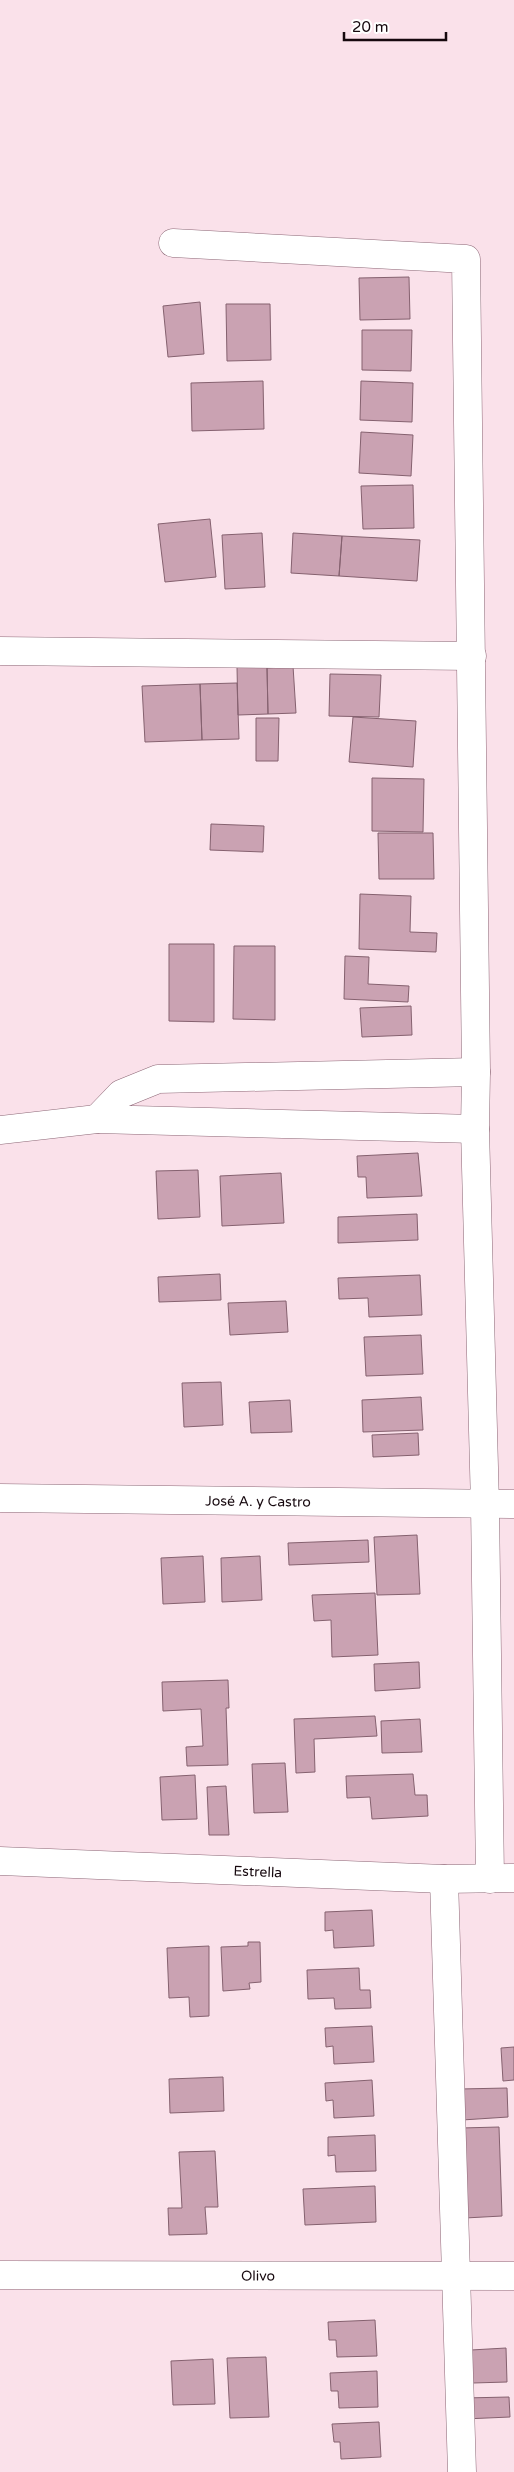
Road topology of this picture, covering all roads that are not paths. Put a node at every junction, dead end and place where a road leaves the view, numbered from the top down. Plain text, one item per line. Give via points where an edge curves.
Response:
1 (173, 243) dead end
2 (0, 652) edge
3 (472, 656) junction
4 (476, 1072) junction
5 (97, 1119) junction
6 (475, 1129) junction
7 (0, 1130) edge
8 (0, 1498) edge
9 (514, 1504) edge
10 (485, 1505) junction
11 (0, 1861) edge
12 (502, 1878) edge
13 (444, 1879) junction
14 (0, 2275) edge
15 (514, 2276) edge
16 (455, 2277) junction
17 (462, 2472) edge

1 - 3 street via 466,259
2 - 3 street
3 - 4 street
4 - 5 street via 158,1080 121,1094
4 - 6 street
5 - 6 street
5 - 7 street
6 - 10 street
8 - 10 street, José A. y Castro
9 - 10 street, José A. y Castro
10 - 12 street
11 - 13 street, Estrella
12 - 13 street, Estrella
13 - 16 street
14 - 16 street, Olivo
15 - 16 street, Olivo
16 - 17 street

